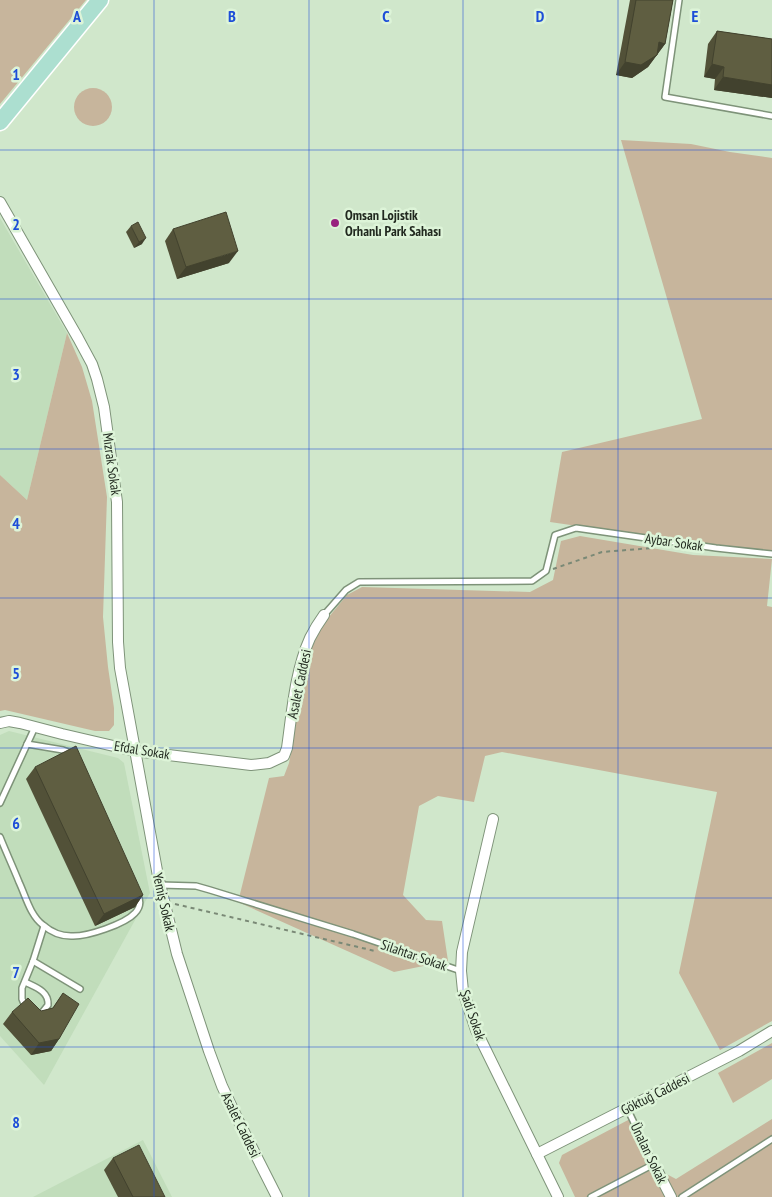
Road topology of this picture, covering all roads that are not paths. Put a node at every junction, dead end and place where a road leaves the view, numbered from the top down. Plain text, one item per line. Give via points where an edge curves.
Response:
1 (100, 0) edge
2 (679, 0) edge
3 (772, 116) edge
4 (0, 122) edge
5 (0, 202) edge
6 (772, 554) edge
7 (324, 615) joint
8 (0, 723) edge
9 (35, 727) junction
10 (27, 744) junction
11 (135, 750) junction
12 (284, 756) joint
13 (77, 758) edge
14 (0, 803) edge
15 (493, 819) dead end
16 (0, 836) edge
17 (160, 885) junction
18 (136, 891) edge
19 (44, 926) junction
20 (34, 961) junction
21 (461, 971) junction
22 (25, 982) junction
23 (80, 989) dead end
24 (26, 1009) edge
25 (34, 1015) edge
26 (772, 1031) edge
27 (209, 1051) joint
28 (627, 1108) junction
29 (772, 1139) edge
30 (537, 1154) junction
31 (655, 1167) junction
32 (278, 1197) edge
33 (558, 1197) edge
34 (590, 1197) edge
35 (671, 1197) edge
36 (682, 1197) edge

1 - 4 main road
2 - 3 lane via 665,97
5 - 11 street, Mızrak Sokak via 92,364 104,407 117,502 120,668
6 - 7 lane, Aybar Sokak via 576,528 555,535 546,571 532,581 359,582 346,590
7 - 12 street, Asalet Caddesi via 310,639 300,667
8 - 9 street, Efdal Sokak via 9,721
9 - 10 lane
9 - 11 street, Efdal Sokak
10 - 13 lane via 68,752
10 - 14 lane
11 - 12 street, Efdal Sokak via 251,765 269,763
11 - 17 street, Yemiş Sokak
15 - 21 street, Şadi Sokak via 462,952
16 - 19 lane via 31,910
17 - 21 lane, Silahtar Sokak via 196,886 210,890
17 - 27 street, Yemiş Sokak via 177,954
18 - 19 lane via 140,900 136,912 108,928 71,936
19 - 20 lane
20 - 22 lane
20 - 23 lane
21 - 30 street, Şadi Sokak via 463,991 476,1030
22 - 24 lane via 21,993
22 - 25 lane via 43,992 48,1000 43,1013
26 - 28 street, Göktuğ Caddesi
27 - 32 street, Asalet Caddesi via 239,1122
28 - 30 street, Göktuğ Caddesi
28 - 31 lane, Ünalan Sokak
29 - 36 lane
30 - 33 street, Şadi Sokak
31 - 34 lane
31 - 35 street, Ünalan Sokak

